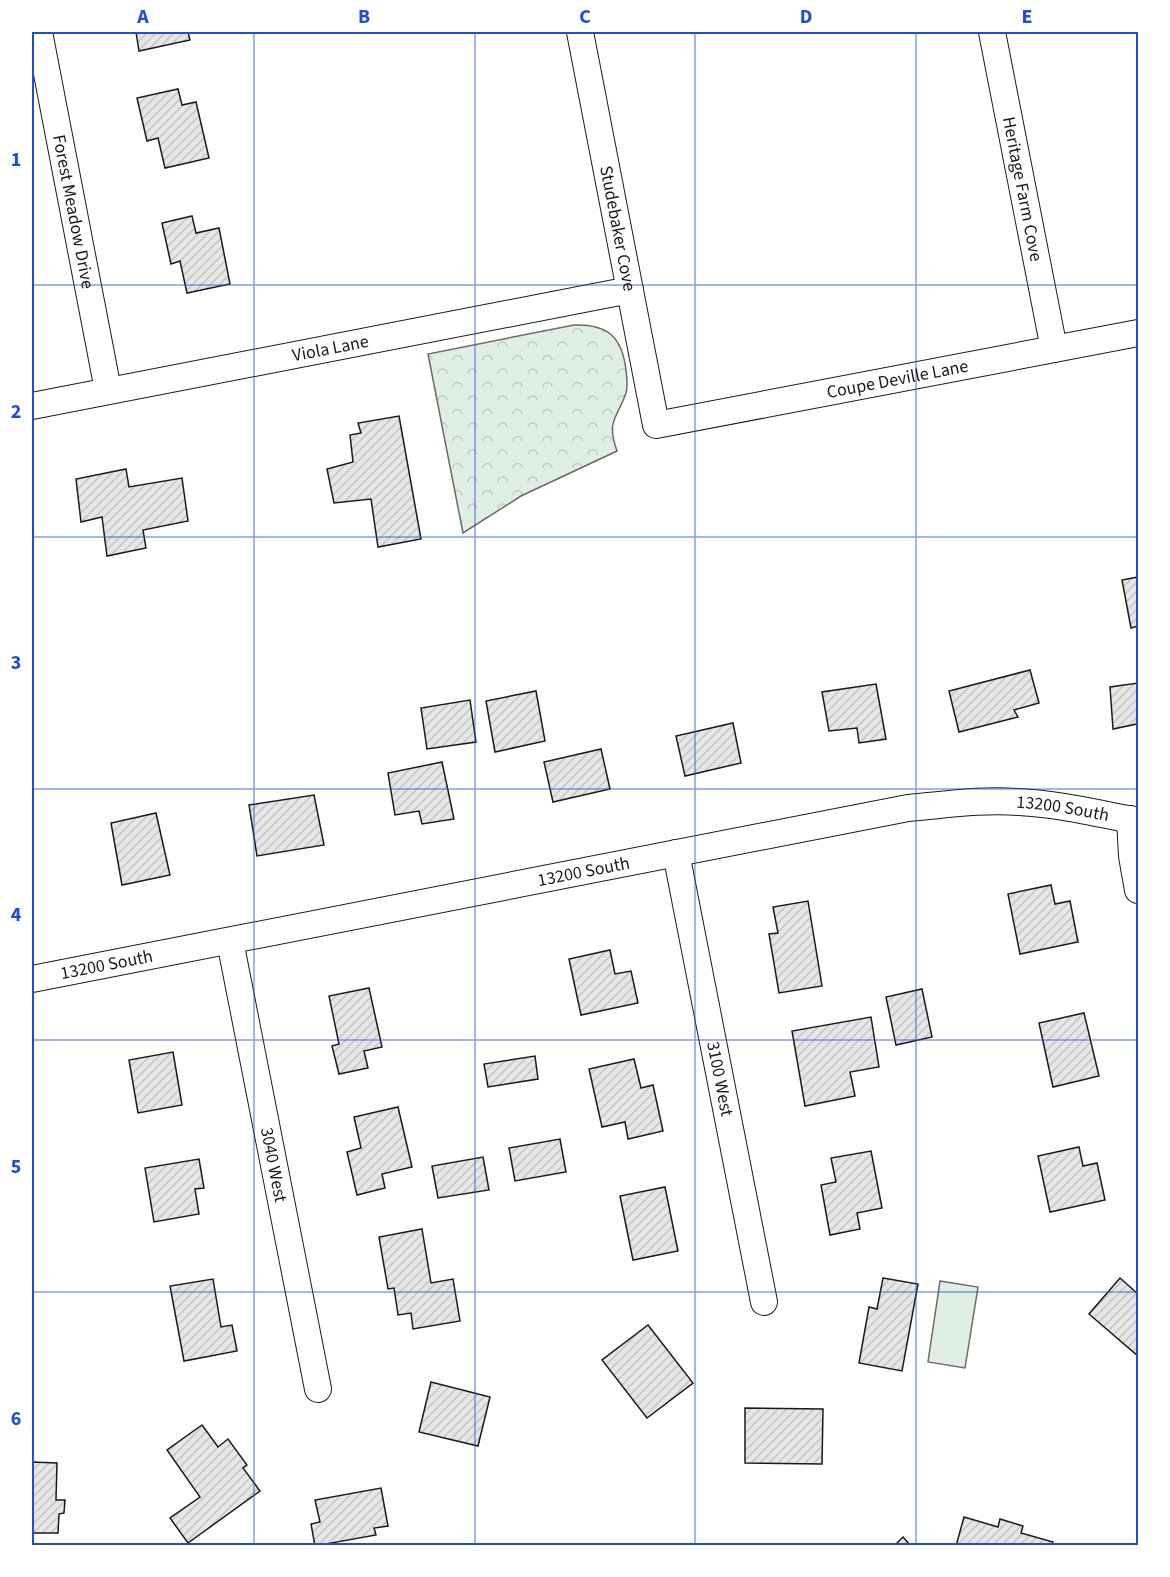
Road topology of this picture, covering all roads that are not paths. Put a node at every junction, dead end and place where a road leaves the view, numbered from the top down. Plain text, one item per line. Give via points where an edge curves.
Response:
1 (39, 32) edge
2 (580, 32) edge
3 (992, 32) edge
4 (630, 290) junction
5 (1138, 333) edge
6 (1054, 349) junction
7 (108, 390) junction
8 (32, 406) edge
9 (656, 425) joint
10 (1134, 820) edge
11 (676, 853) junction
12 (1138, 890) edge
13 (230, 940) junction
14 (32, 979) edge
15 (764, 1302) dead end
16 (318, 1389) dead end

1 - 7 street, Forest Meadow Drive
2 - 4 street, Studebaker Cove
3 - 6 street, Heritage Farm Cove
4 - 7 street, Viola Lane
4 - 9 street, Studebaker Cove
5 - 6 street, Coupe Deville Lane
6 - 9 street, Coupe Deville Lane
7 - 8 street, Viola Lane
10 - 11 street, 13200 South via 1017,801 958,803 908,808
10 - 12 street via 1132,856
11 - 13 street, 13200 South
11 - 15 street, 3100 West
13 - 14 street, 13200 South
13 - 16 street, 3040 West

